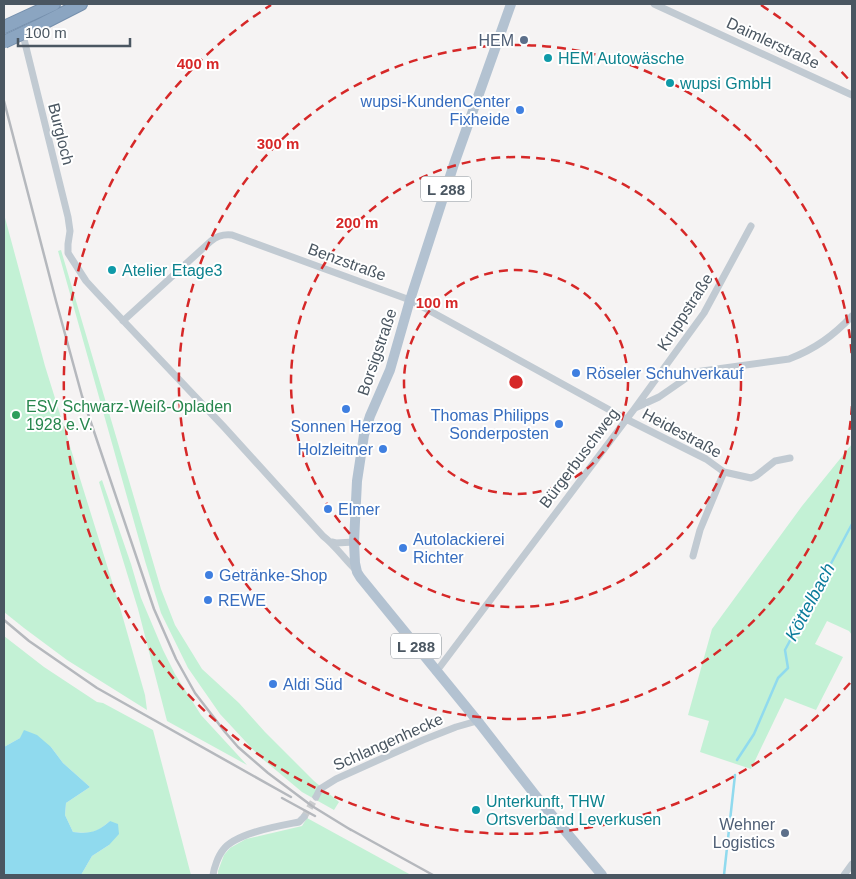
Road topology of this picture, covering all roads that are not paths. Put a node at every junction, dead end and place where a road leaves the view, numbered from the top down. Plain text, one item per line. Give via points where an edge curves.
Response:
1 (81, 4) edge
2 (654, 4) edge
3 (510, 5) edge
4 (48, 7) edge
5 (20, 26) dead end
6 (4, 27) edge
7 (4, 42) edge
8 (852, 95) edge
9 (750, 226) dead end
10 (410, 300) junction
11 (852, 316) edge
12 (123, 321) junction
13 (635, 408) junction
14 (626, 419) junction
15 (790, 458) dead end
16 (724, 472) junction
17 (332, 542) junction
18 (354, 542) junction
19 (693, 556) dead end
20 (357, 572) junction
21 (436, 672) junction
22 (477, 720) junction
23 (316, 797) tunnel mouth
24 (304, 817) tunnel mouth
25 (852, 864) edge
26 (213, 875) edge
27 (602, 875) edge
28 (844, 875) edge

1 - 7 highway, bridge
2 - 8 street, Daimlerstraße
3 - 10 main road, Borsigstraße / L 288
4 - 6 highway
5 - 12 street, Burgloch via 68,217 67,250 86,281
9 - 13 street, Kruppstraße via 704,313
10 - 12 street, Benzstraße via 225,235 211,241
10 - 14 street, Benzstraße
10 - 18 main road, Borsigstraße / L 288 via 390,370 364,435 357,481
11 - 13 street, Bürgerbuschweg via 837,332 801,354 789,359 695,372 659,397
12 - 17 street
13 - 14 street, Bürgerbuschweg
14 - 16 street, Heidestraße via 706,459
14 - 21 street, Bürgerbuschweg
15 - 16 street, Heidestraße via 775,461 752,478
16 - 19 street, Heidestraße
17 - 18 street
17 - 20 street
18 - 20 main road, Borsigstraße / L 288
20 - 21 main road, L 288
21 - 22 main road, L 288
22 - 23 street, Schlangenhecke via 336,779 320,789
22 - 27 main road, L 288
24 - 26 street via 299,822 248,834 229,844 222,850
25 - 28 street

